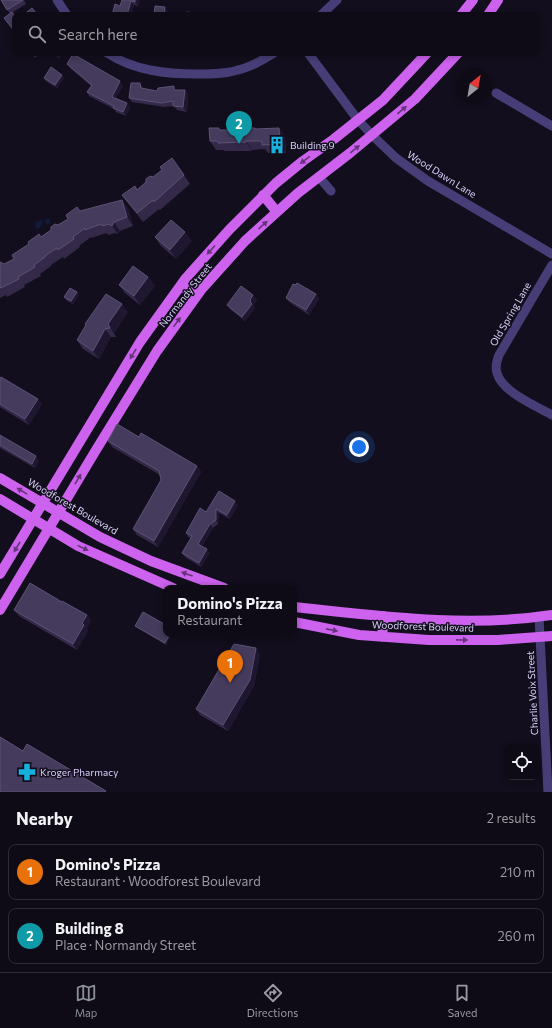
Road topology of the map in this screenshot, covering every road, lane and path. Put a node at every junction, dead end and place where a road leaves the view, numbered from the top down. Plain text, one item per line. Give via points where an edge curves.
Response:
1 (57, 0) edge
2 (337, 0) edge
3 (473, 0) edge
4 (498, 0) edge
5 (65, 12) edge
6 (324, 12) edge
7 (463, 12) edge
8 (490, 12) edge
9 (113, 56) edge
10 (269, 56) edge
11 (310, 56) edge
12 (424, 56) edge
13 (455, 56) edge
14 (496, 94) dead end
15 (358, 120) junction
16 (552, 126) edge
17 (372, 135) junction
18 (319, 177) junction
19 (330, 191) dead end
20 (263, 195) junction
21 (277, 212) junction
22 (552, 254) edge
23 (552, 266) edge
24 (181, 285) junction
25 (196, 297) junction
26 (116, 381) junction
27 (132, 391) junction
28 (552, 415) edge
29 (0, 478) edge
30 (0, 499) edge
31 (43, 504) junction
32 (58, 513) junction
33 (34, 519) junction
34 (49, 528) junction
35 (0, 574) edge
36 (166, 585) edge
37 (216, 585) edge
38 (297, 607) edge
39 (0, 610) edge
40 (384, 616) junction
41 (552, 616) edge
42 (539, 618) junction
43 (297, 623) edge
44 (552, 636) edge
45 (382, 637) junction
46 (540, 638) junction
47 (549, 766) edge
48 (548, 792) edge

1 - 5 street
2 - 6 street
3 - 7 main road
4 - 8 main road
9 - 10 street via 154,72 174,74 239,70
11 - 15 street, Wood Dawn Lane
12 - 15 main road, Normandy Street via 383,100
17 -> 13 main road, Normandy Street via 415,99
14 - 16 street
15 - 17 street, Wood Dawn Lane
15 -> 20 main road, Normandy Street
18 -> 17 main road, Normandy Street
17 - 22 street, Wood Dawn Lane via 411,170
18 - 19 street
18 - 21 main road, Normandy Street
20 - 21 main road
20 -> 24 main road, Normandy Street
25 -> 21 main road, Normandy Street via 246,241
23 - 28 street, Old Spring Lane via 497,361 497,373 506,388
24 - 25 main road
24 -> 26 main road, Normandy Street
27 -> 25 main road, Normandy Street via 156,351
26 - 27 main road
26 - 31 main road, Normandy Street
32 -> 27 main road, Normandy Street
31 -> 29 main road, Woodforest Boulevard
30 - 33 main road
31 - 32 main road, Woodforest Boulevard
31 - 33 main road, Normandy Street
32 - 34 main road, Normandy Street
37 -> 32 main road, Woodforest Boulevard via 151,561 100,537
33 - 34 main road
33 -> 35 main road, Normandy Street
34 -> 36 main road via 78,546
34 - 39 main road, Normandy Street
38 - 40 main road, Woodforest Boulevard
40 - 42 main road, Woodforest Boulevard via 483,622
40 - 45 main road
41 - 42 main road, Woodforest Boulevard
42 - 46 street, Charlie Voix Street
43 -> 45 main road, Woodforest Boulevard
44 - 46 main road, Woodforest Boulevard
45 -> 46 main road, Woodforest Boulevard via 429,640
46 - 47 street, Charlie Voix Street
47 - 48 street, Charlie Voix Street

